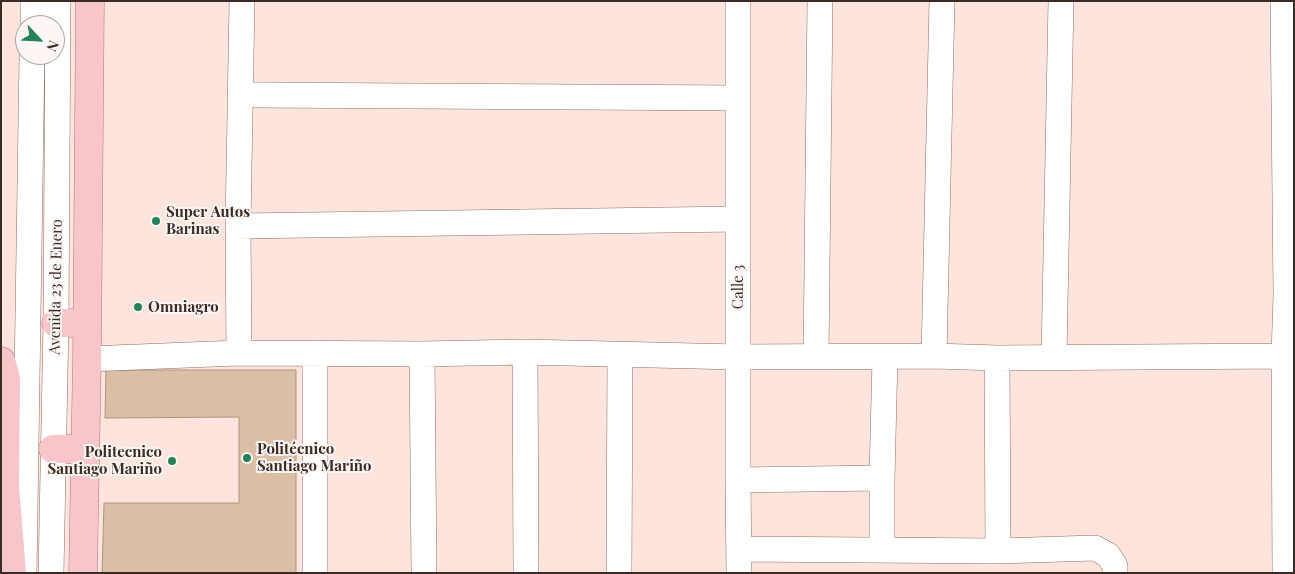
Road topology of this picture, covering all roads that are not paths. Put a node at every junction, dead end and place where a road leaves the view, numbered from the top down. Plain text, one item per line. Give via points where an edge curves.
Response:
1 (33, 1) edge
2 (58, 1) edge
3 (90, 1) edge
4 (242, 1) edge
5 (738, 1) edge
6 (820, 1) edge
7 (942, 1) edge
8 (1061, 1) edge
9 (1283, 1) edge
10 (33, 15) edge
11 (32, 65) edge
12 (241, 93) junction
13 (738, 98) junction
14 (738, 220) junction
15 (238, 226) junction
16 (1290, 295) edge
17 (87, 322) junction
18 (56, 323) junction
19 (525, 352) junction
20 (239, 353) junction
21 (315, 353) junction
22 (422, 354) junction
23 (620, 355) junction
24 (934, 356) junction
25 (1284, 356) junction
26 (738, 357) junction
27 (816, 357) junction
28 (885, 357) junction
29 (1054, 357) junction
30 (997, 358) junction
31 (87, 359) junction
32 (1, 361) edge
33 (85, 449) junction
34 (53, 450) junction
35 (882, 478) junction
36 (738, 480) junction
37 (882, 550) junction
38 (998, 551) junction
39 (739, 561) edge
40 (12, 573) edge
41 (24, 573) edge
42 (51, 573) edge
43 (83, 573) edge
44 (315, 573) edge
45 (424, 573) edge
46 (526, 573) edge
47 (619, 573) edge
48 (1115, 573) edge
49 (1285, 573) edge

1 - 10 street
2 - 18 street, Avenida 23 de Enero
3 - 17 main road, Avenida 23 de Enero
4 - 12 street
5 - 13 street, Calle 3
6 - 27 street
7 - 24 street
8 - 29 street
9 - 16 street
11 - 41 street, Avenida 23 de Enero
12 - 13 street
12 - 15 street
13 - 14 street, Calle 3
14 - 15 street
14 - 26 street, Calle 3
15 - 20 street
16 - 25 street
17 - 18 main road
17 - 31 main road, Avenida 23 de Enero
18 - 34 street, Avenida 23 de Enero
19 - 22 street
19 - 23 street
19 - 46 street
20 - 21 street
20 - 31 street
21 - 22 street
21 - 44 street
22 - 45 street
23 - 26 street
23 - 47 street
24 - 28 street
24 - 30 street
25 - 29 street
25 - 49 street
26 - 27 street
26 - 36 street, Calle 3
27 - 28 street
28 - 35 street
29 - 30 street
30 - 38 street
31 - 33 main road, Avenida 23 de Enero
32 - 40 main road via 6,378 5,485
33 - 34 main road
33 - 43 main road, Avenida 23 de Enero
34 - 42 street, Avenida 23 de Enero
35 - 36 street
35 - 37 street
36 - 39 street, Calle 3
37 - 38 street
37 - 39 street
38 - 48 street via 1096,548 1108,555 1115,566

